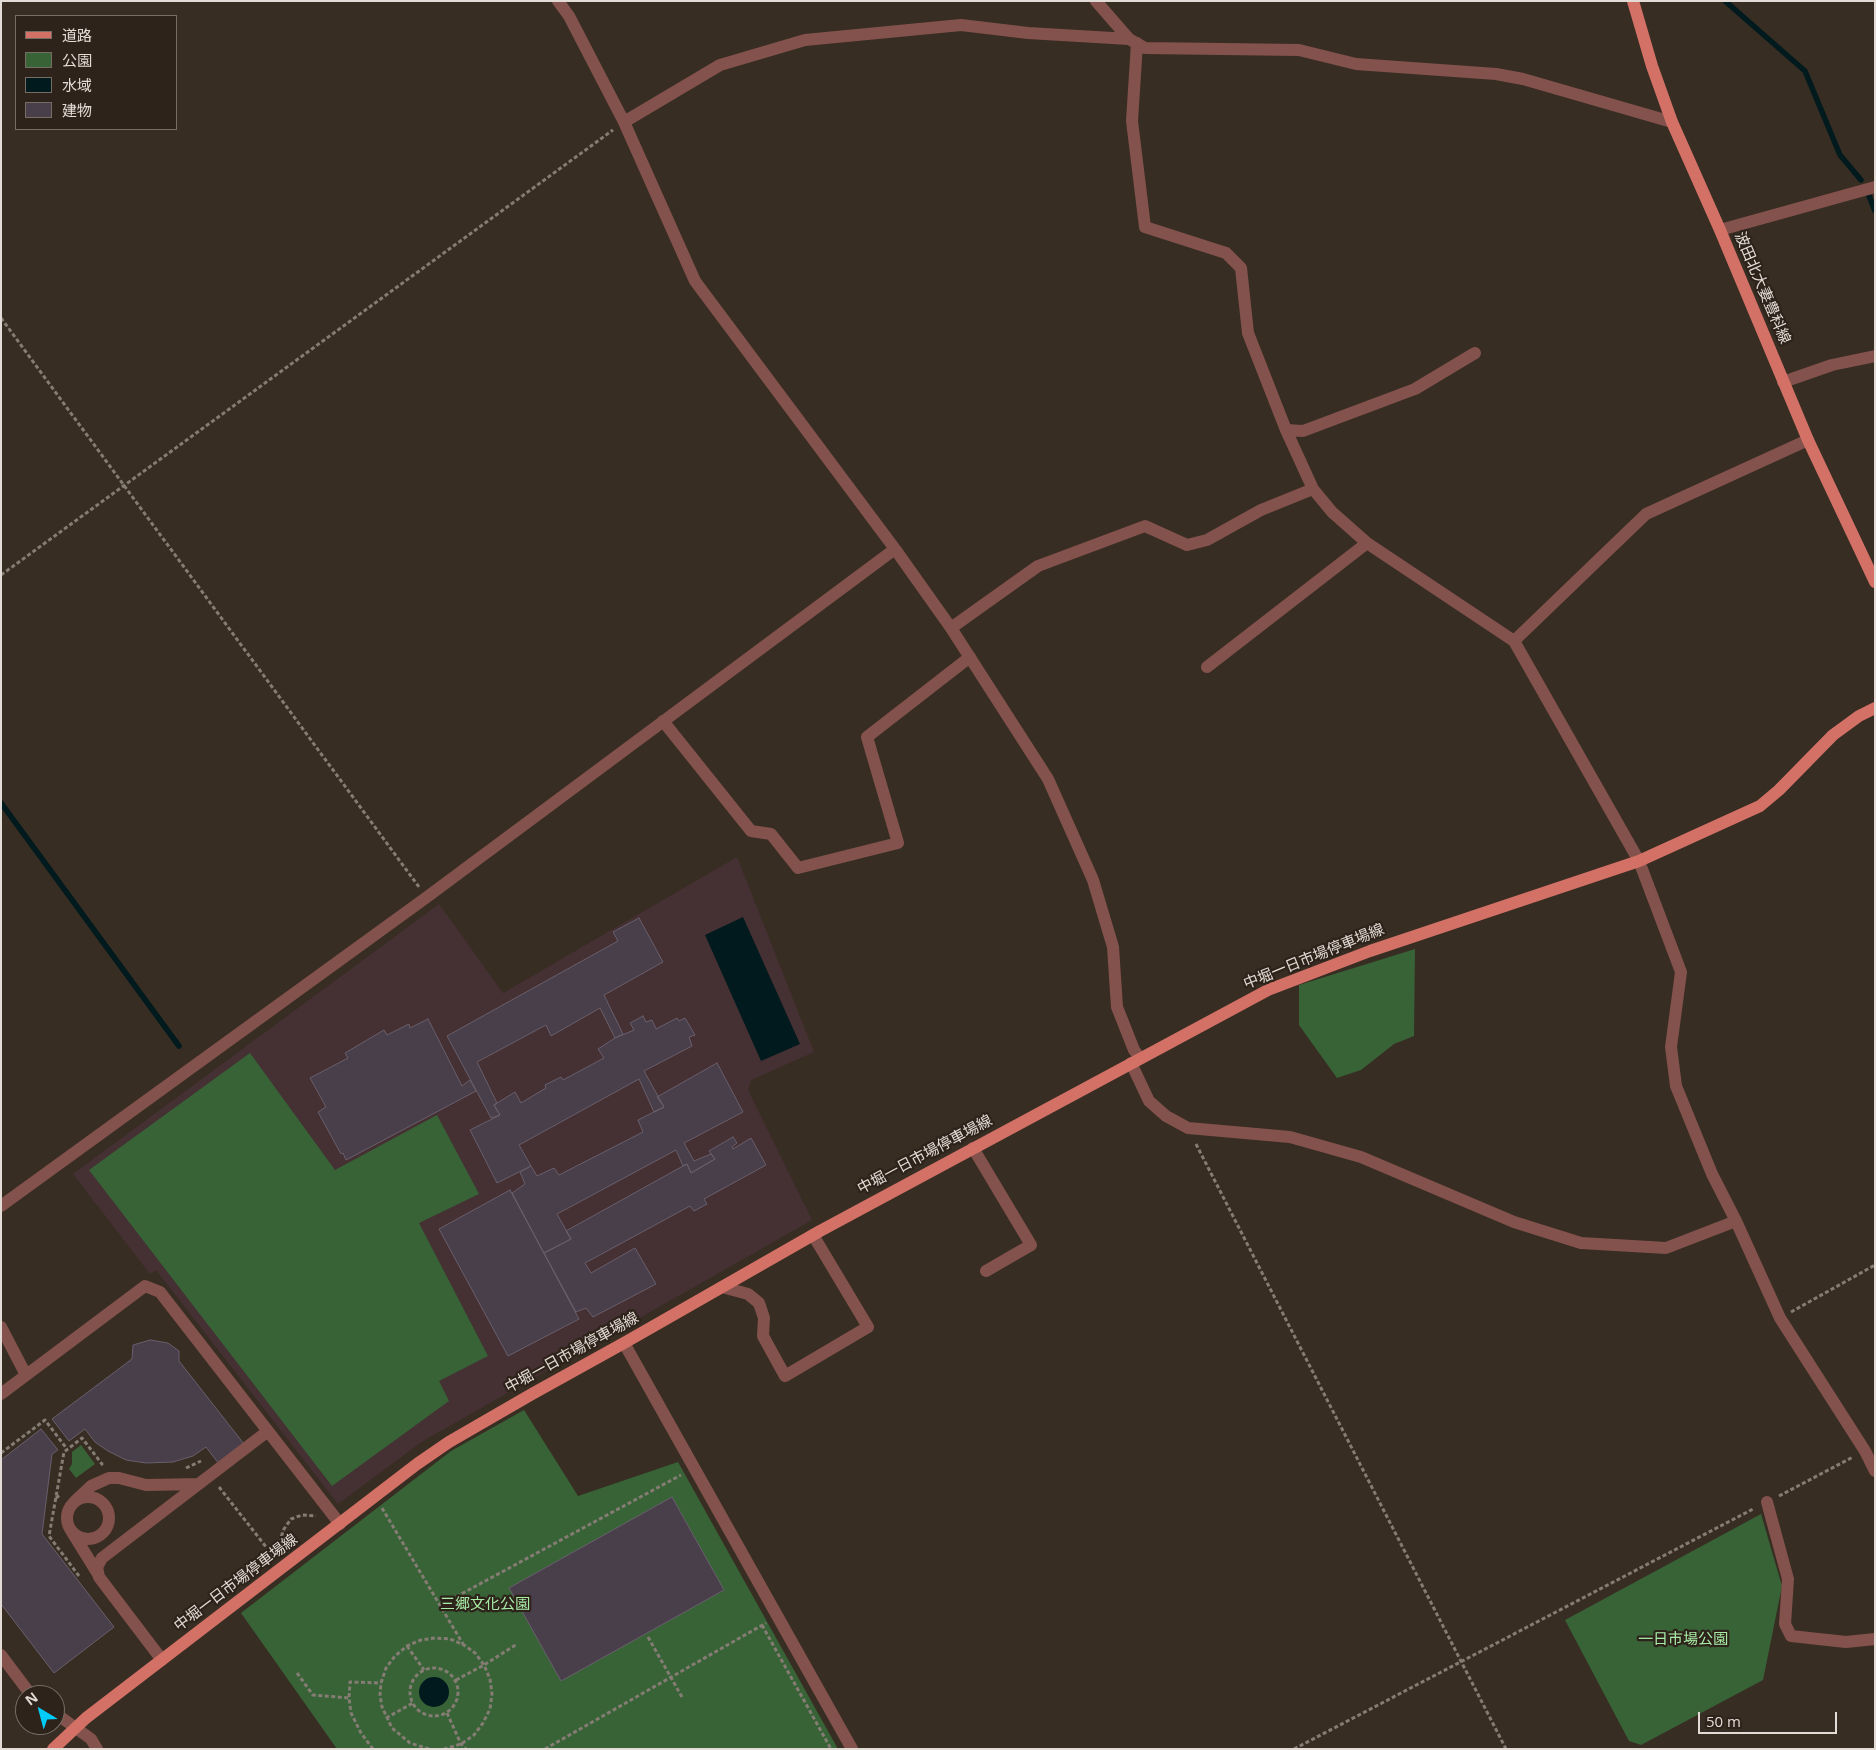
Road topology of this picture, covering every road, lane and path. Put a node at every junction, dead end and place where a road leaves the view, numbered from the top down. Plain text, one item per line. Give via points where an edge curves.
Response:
1 (558, 1) edge
2 (1096, 1) edge
3 (1633, 1) edge
4 (1133, 41) junction
5 (624, 122) junction
6 (1672, 122) junction
7 (1875, 187) edge
8 (1720, 230) junction
9 (1, 318) edge
10 (1476, 353) dead end
11 (1875, 356) edge
12 (1783, 382) junction
13 (1286, 430) junction
14 (1808, 440) junction
15 (124, 486) junction
16 (1313, 489) junction
17 (1367, 543) junction
18 (895, 549) junction
19 (1, 576) edge
20 (1875, 582) edge
21 (951, 628) junction
22 (1514, 641) junction
23 (970, 657) junction
24 (1207, 667) dead end
25 (1875, 708) edge
26 (663, 721) junction
27 (1639, 861) junction
28 (427, 897) junction
29 (1135, 1060) junction
30 (1188, 1128) junction
31 (974, 1148) junction
32 (1, 1206) edge
33 (1736, 1221) junction
34 (813, 1235) junction
35 (1875, 1265) edge
36 (986, 1271) dead end
37 (722, 1287) junction
38 (1780, 1318) junction
39 (1, 1326) edge
40 (624, 1343) junction
41 (26, 1375) junction
42 (1, 1394) edge
43 (268, 1430) junction
44 (67, 1449) junction
45 (64, 1452) dead end
46 (1870, 1452) edge
47 (1, 1453) edge
48 (203, 1460) dead end
49 (102, 1464) junction
50 (109, 1465) dead end
51 (694, 1468) junction
52 (180, 1469) dead end
53 (94, 1470) dead end
54 (1875, 1471) edge
55 (199, 1484) junction
56 (218, 1485) dead end
57 (63, 1492) dead end
58 (376, 1496) junction
59 (56, 1498) dead end
60 (74, 1502) junction
61 (1767, 1502) junction
62 (323, 1520) dead end
63 (340, 1524) junction
64 (70, 1529) junction
65 (281, 1552) dead end
66 (274, 1557) dead end
67 (99, 1577) junction
68 (439, 1606) junction
69 (777, 1616) junction
70 (762, 1625) junction
71 (648, 1638) dead end
72 (1875, 1639) edge
73 (518, 1644) dead end
74 (464, 1645) junction
75 (407, 1646) junction
76 (1, 1655) edge
77 (162, 1660) junction
78 (1461, 1661) junction
79 (484, 1665) junction
80 (424, 1670) junction
81 (297, 1673) dead end
82 (671, 1677) junction
83 (456, 1680) junction
84 (381, 1683) junction
85 (24, 1685) edge
86 (682, 1697) dead end
87 (349, 1698) junction
88 (413, 1703) junction
89 (447, 1713) junction
90 (386, 1718) junction
91 (65, 1721) edge
92 (74, 1728) junction
93 (410, 1743) junction
94 (461, 1744) junction
95 (53, 1749) edge
96 (97, 1749) edge
97 (373, 1749) edge
98 (407, 1749) edge
99 (429, 1749) edge
100 (444, 1749) edge
101 (466, 1749) edge
102 (545, 1749) edge
103 (831, 1749) edge
104 (852, 1749) edge
105 (1294, 1749) edge
106 (1506, 1749) edge

1 - 5 street
2 - 4 street
3 - 6 main road, 波田北大妻豊科線
4 - 5 street via 961,25 805,40 720,65
4 - 6 street via 1146,48 1299,50 1356,64 1496,74
4 - 13 street via 1132,121 1145,227 1226,252 1241,268 1248,333
5 - 15 path
5 - 18 street via 695,281
6 - 8 main road, 波田北大妻豊科線
7 - 8 street
8 - 12 main road, 波田北大妻豊科線
9 - 15 path
10 - 13 street via 1415,389 1303,431
11 - 12 street via 1832,365
12 - 14 main road, 波田北大妻豊科線
13 - 16 street
14 - 20 main road, 波田北大妻豊科線
14 - 22 street via 1646,514
15 - 19 path
15 - 28 path
16 - 17 street via 1332,512
16 - 21 street via 1261,510 1207,540 1187,545 1145,526 1038,566
17 - 22 street
17 - 24 street
18 - 21 street
18 - 26 street
21 - 23 street
22 - 27 street
23 - 26 street via 867,737 898,843 798,868 771,834 751,831
23 - 29 street via 1048,779 1093,880 1113,948 1117,1007
25 - 27 main road, 中堀一日市場停車場線 via 1833,735 1760,806
26 - 28 street
27 - 29 main road, 中堀一日市場停車場線 via 1370,951 1268,990
27 - 33 street via 1681,972 1671,1047 1676,1086 1712,1174
28 - 32 street
29 - 30 street via 1149,1101 1166,1116
29 - 31 main road, 中堀一日市場停車場線
30 - 33 street via 1290,1137 1361,1157 1514,1222 1581,1243 1666,1248
30 - 78 path
31 - 34 main road, 中堀一日市場停車場線
31 - 36 street via 1031,1245
33 - 38 street
34 - 37 main road, 中堀一日市場停車場線
34 - 37 street via 868,1327 785,1376 763,1336 764,1318 759,1303 748,1294
35 - 38 path
37 - 40 main road, 中堀一日市場停車場線
38 - 46 street
39 - 41 street
40 - 51 street
40 - 58 main road, 中堀一日市場停車場線 via 449,1442
41 - 42 street
41 - 43 street via 144,1286 160,1292
43 - 55 street
43 - 63 street
44 - 45 path
44 - 47 path via 45,1420
44 - 49 path via 82,1438
46 - 54 street
46 - 61 path
48 - 52 path
49 - 50 path
49 - 53 path
51 - 68 path
51 - 69 street
55 - 60 street via 146,1485 109,1478 91,1486
55 - 67 street via 102,1558 97,1567
56 - 66 path
57 - 59 path
58 - 63 main road, 中堀一日市場停車場線
58 - 68 path
60 - 64 street via 67,1516
60 - 64 street via 87,1497 101,1501 108,1521 102,1534 88,1539 75,1535
61 - 72 street via 1788,1580 1785,1624 1791,1636 1846,1642
61 - 78 path
62 - 65 path via 302,1515 291,1519 280,1540
63 - 77 main road, 中堀一日市場停車場線
64 - 67 street
67 - 77 street
68 - 74 path
69 - 70 path
69 - 104 street
70 - 82 path
70 - 103 path
71 - 82 path
73 - 79 path
74 - 75 path via 450,1639 435,1638
74 - 79 path
75 - 80 path
75 - 84 path via 386,1668
76 - 85 street
77 - 92 main road, 中堀一日市場停車場線
78 - 105 path
78 - 106 path
79 - 83 path
79 - 94 path via 490,1679 490,1709 474,1735
80 - 83 path via 438,1668 452,1674
80 - 88 path via 412,1681
81 - 87 path via 313,1695
82 - 86 path
82 - 102 path
83 - 89 path via 457,1702
84 - 87 path via 350,1682
84 - 90 path
87 - 97 path via 361,1733
88 - 89 path via 424,1714
88 - 90 path
89 - 94 path
90 - 93 path via 400,1737
91 - 92 street
92 - 95 main road, 中堀一日市場停車場線
92 - 96 street via 91,1739
93 - 98 path
93 - 99 path
94 - 100 path
94 - 101 path

